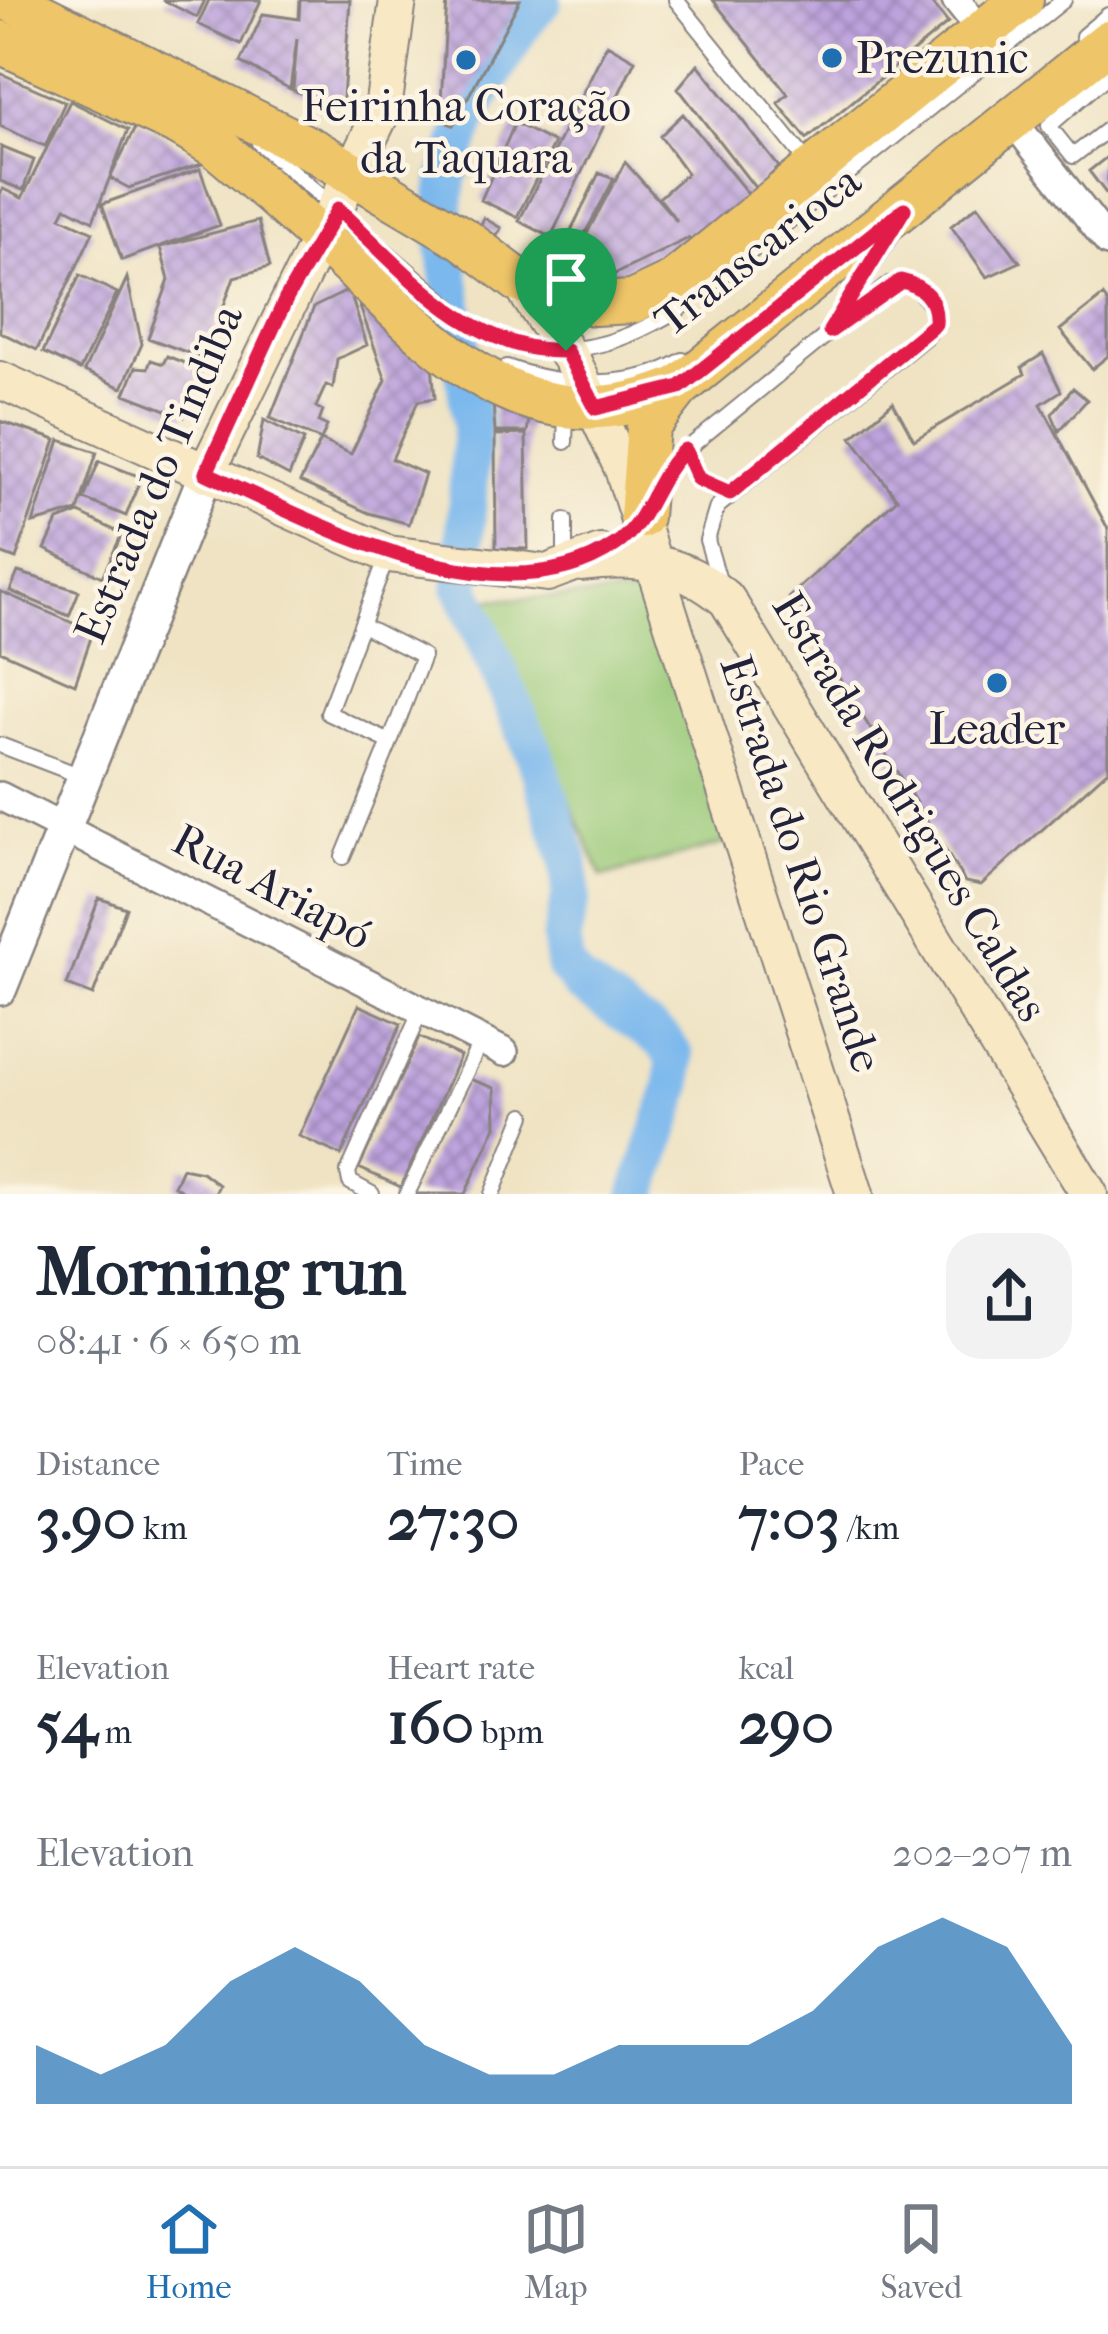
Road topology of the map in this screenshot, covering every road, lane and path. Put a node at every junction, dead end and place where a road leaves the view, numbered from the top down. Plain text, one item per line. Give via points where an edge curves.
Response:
1 (11, 0) edge
2 (398, 0) edge
3 (676, 0) edge
4 (1022, 0) edge
5 (1064, 0) edge
6 (0, 9) edge
7 (969, 15) edge
8 (0, 26) edge
9 (0, 42) edge
10 (1099, 60) edge
11 (1012, 120) junction
12 (1101, 131) edge
13 (1052, 151) junction
14 (812, 168) junction
15 (336, 211) junction
16 (885, 211) junction
17 (1108, 242) edge
18 (519, 281) junction
19 (830, 331) junction
20 (466, 360) junction
21 (0, 380) edge
22 (680, 387) junction
23 (575, 398) junction
24 (685, 450) junction
25 (206, 473) junction
26 (730, 493) junction
27 (641, 517) junction
28 (566, 520) dead end
29 (405, 558) junction
30 (657, 563) junction
31 (573, 567) junction
32 (727, 600) junction
33 (362, 625) junction
34 (390, 742) junction
35 (0, 746) edge
36 (86, 777) junction
37 (0, 796) edge
38 (68, 826) junction
39 (343, 857) dead end
40 (0, 988) edge
41 (420, 1013) junction
42 (493, 1047) joint
43 (524, 1115) dead end
44 (372, 1194) edge
45 (407, 1194) edge
46 (491, 1194) edge
47 (855, 1194) edge
48 (1089, 1194) edge

1 - 15 main road
2 - 15 main road, Estrada do Tindiba via 389,86
3 - 14 lane
4 - 7 main road
5 - 23 lane, Transcarioca via 681,308 634,334
6 - 15 lane, Transcarioca via 219,112
7 - 14 main road
8 - 15 lane, Transcarioca via 213,127
9 - 15 main road via 180,124
10 - 11 main road
10 - 13 lane via 1077,105 1049,126
11 - 13 street
11 - 16 main road
12 - 13 lane via 1073,156
13 - 17 street
14 - 18 main road via 672,283 632,302 572,302
15 - 18 main road via 419,212
15 - 20 main road
15 - 20 lane, Transcarioca
15 - 23 lane, Transcarioca via 479,331 524,348
15 - 25 main road, Estrada do Tindiba
16 - 19 lane
16 - 22 main road
16 - 23 lane, Transcarioca via 678,364
18 - 23 main road
19 - 24 lane
19 - 26 lane via 901,281 924,291 936,311 928,334
20 - 23 main road
21 - 25 main road, Estrada Rodrigues Caldas
22 - 23 main road
22 - 27 main road via 648,427
23 - 27 main road
24 - 26 lane via 698,479
24 - 27 lane via 654,486
25 - 29 main road, Estrada Rodrigues Caldas
25 - 36 street, Estrada do Tindiba
26 - 32 lane via 707,540
27 - 30 main road
27 - 31 main road via 616,544
28 - 31 lane
29 - 31 main road, Estrada Rodrigues Caldas via 490,570
29 - 33 lane
30 - 31 main road, Estrada Rodrigues Caldas via 627,558
30 - 32 main road, Estrada Rodrigues Caldas
30 - 47 main road, Estrada do Rio Grande
32 - 48 main road, Estrada Rodrigues Caldas
33 - 34 lane via 423,656
33 - 34 lane via 328,712
34 - 39 lane
35 - 36 lane
36 - 38 street, Estrada do Tindiba
37 - 38 street, Rua Ariapó
38 - 40 street, Estrada do Tindiba
38 - 41 street, Rua Ariapó
41 - 42 street, Rua Ariapó
41 - 44 lane via 349,1172 350,1182
42 - 45 lane
43 - 46 lane

